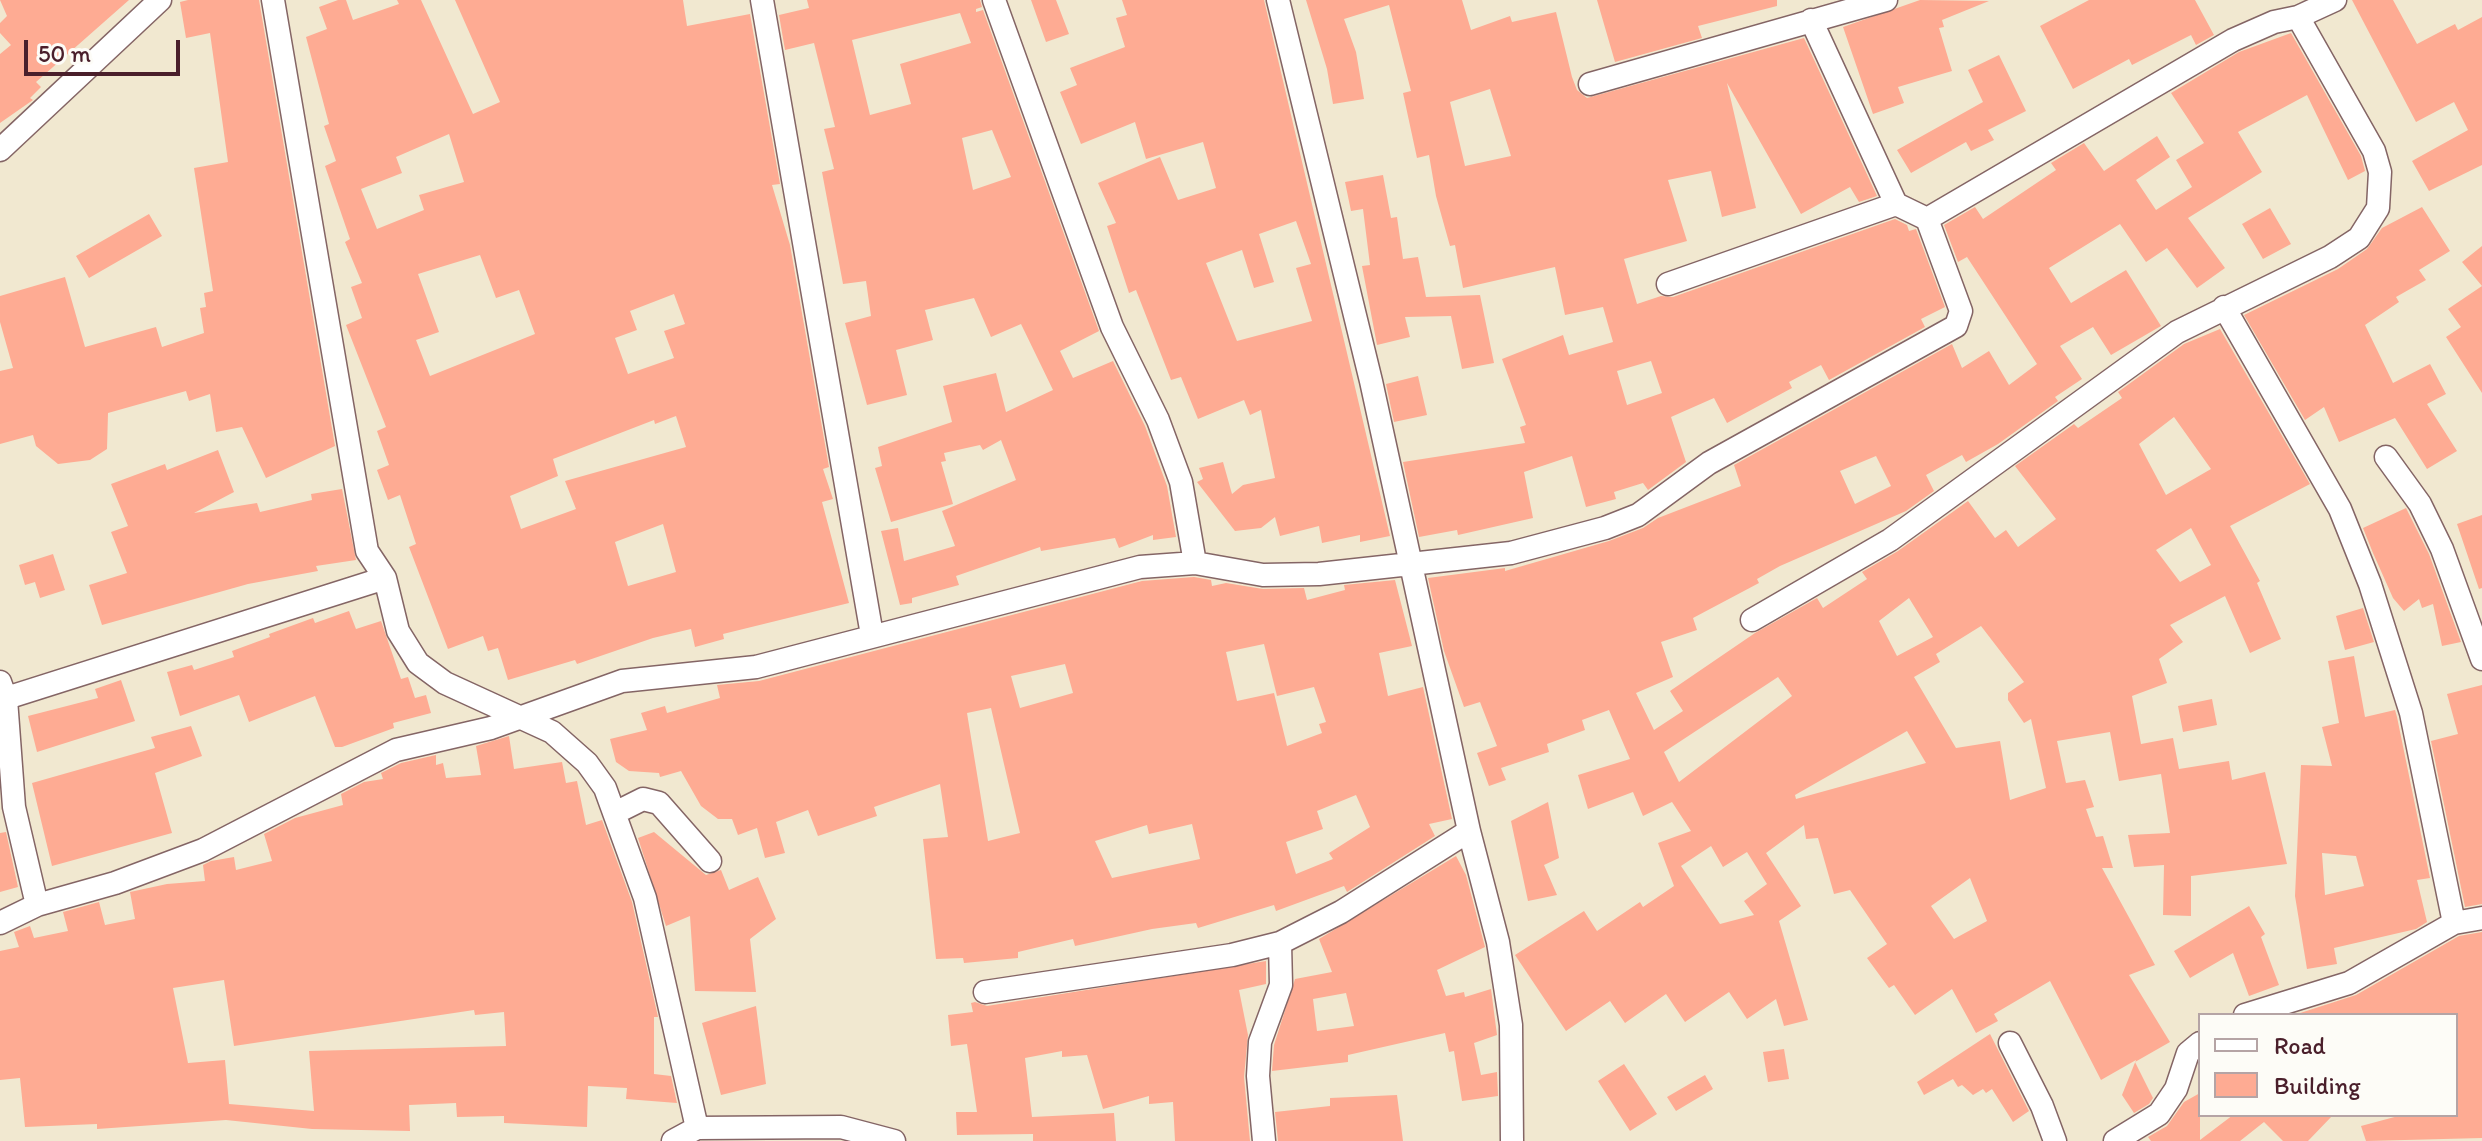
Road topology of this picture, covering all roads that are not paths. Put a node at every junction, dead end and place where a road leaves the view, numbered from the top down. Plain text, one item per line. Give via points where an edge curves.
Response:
1 (160, 0) edge
2 (273, 0) edge
3 (762, 0) edge
4 (994, 0) edge
5 (1278, 0) edge
6 (2335, 0) edge
7 (1877, 1) edge
8 (2298, 17) junction
9 (1811, 20) junction
10 (1590, 84) dead end
11 (0, 150) edge
12 (1896, 204) junction
13 (1927, 219) junction
14 (1668, 284) dead end
15 (2224, 307) junction
16 (2386, 457) dead end
17 (1195, 563) junction
18 (1411, 566) junction
19 (385, 578) junction
20 (1752, 620) dead end
21 (872, 635) junction
22 (2482, 659) edge
23 (2, 694) edge
24 (519, 718) junction
25 (615, 813) junction
26 (1469, 831) junction
27 (710, 861) dead end
28 (37, 905) junction
29 (2482, 918) edge
30 (0, 923) edge
31 (2454, 923) junction
32 (1280, 943) junction
33 (985, 992) dead end
34 (2252, 1013) edge
35 (2010, 1043) dead end
36 (2198, 1045) edge
37 (697, 1128) junction
38 (673, 1141) edge
39 (894, 1141) edge
40 (1264, 1141) edge
41 (1512, 1141) edge
42 (2055, 1141) edge
43 (2115, 1141) edge

1 - 11 street
2 - 19 street via 367,551
3 - 21 street
4 - 17 street via 1112,327 1158,420 1181,482
5 - 18 street
6 - 8 street
7 - 9 street
8 - 13 street via 2233,40
8 - 15 street via 2374,151 2380,172 2378,208 2359,238
9 - 10 street
9 - 12 street
12 - 13 street
12 - 14 street
13 - 18 street via 1961,311 1956,326 1942,337 1734,448 1638,515 1559,542
15 - 20 street via 2177,332 2080,399 1890,540
15 - 31 street via 2340,509 2365,572 2411,713
16 - 22 street via 2420,504 2442,549
17 - 18 street via 1263,575
17 - 21 street via 1140,567
18 - 26 street
19 - 23 street
19 - 24 street via 398,631 418,663 445,683
21 - 24 street via 756,667 622,681
23 - 28 street via 14,807
24 - 25 street via 552,732 587,763
24 - 28 street via 396,750 203,850
25 - 27 street via 643,799 659,803
25 - 37 street via 657,943
26 - 32 street via 1341,912
26 - 41 street via 1498,942 1511,1025
28 - 30 street
29 - 31 street
31 - 34 street via 2349,983
32 - 33 street
32 - 40 street via 1281,985 1260,1042
35 - 42 street
36 - 43 street via 2188,1053 2176,1089 2159,1114
37 - 38 street
37 - 39 street via 841,1127

